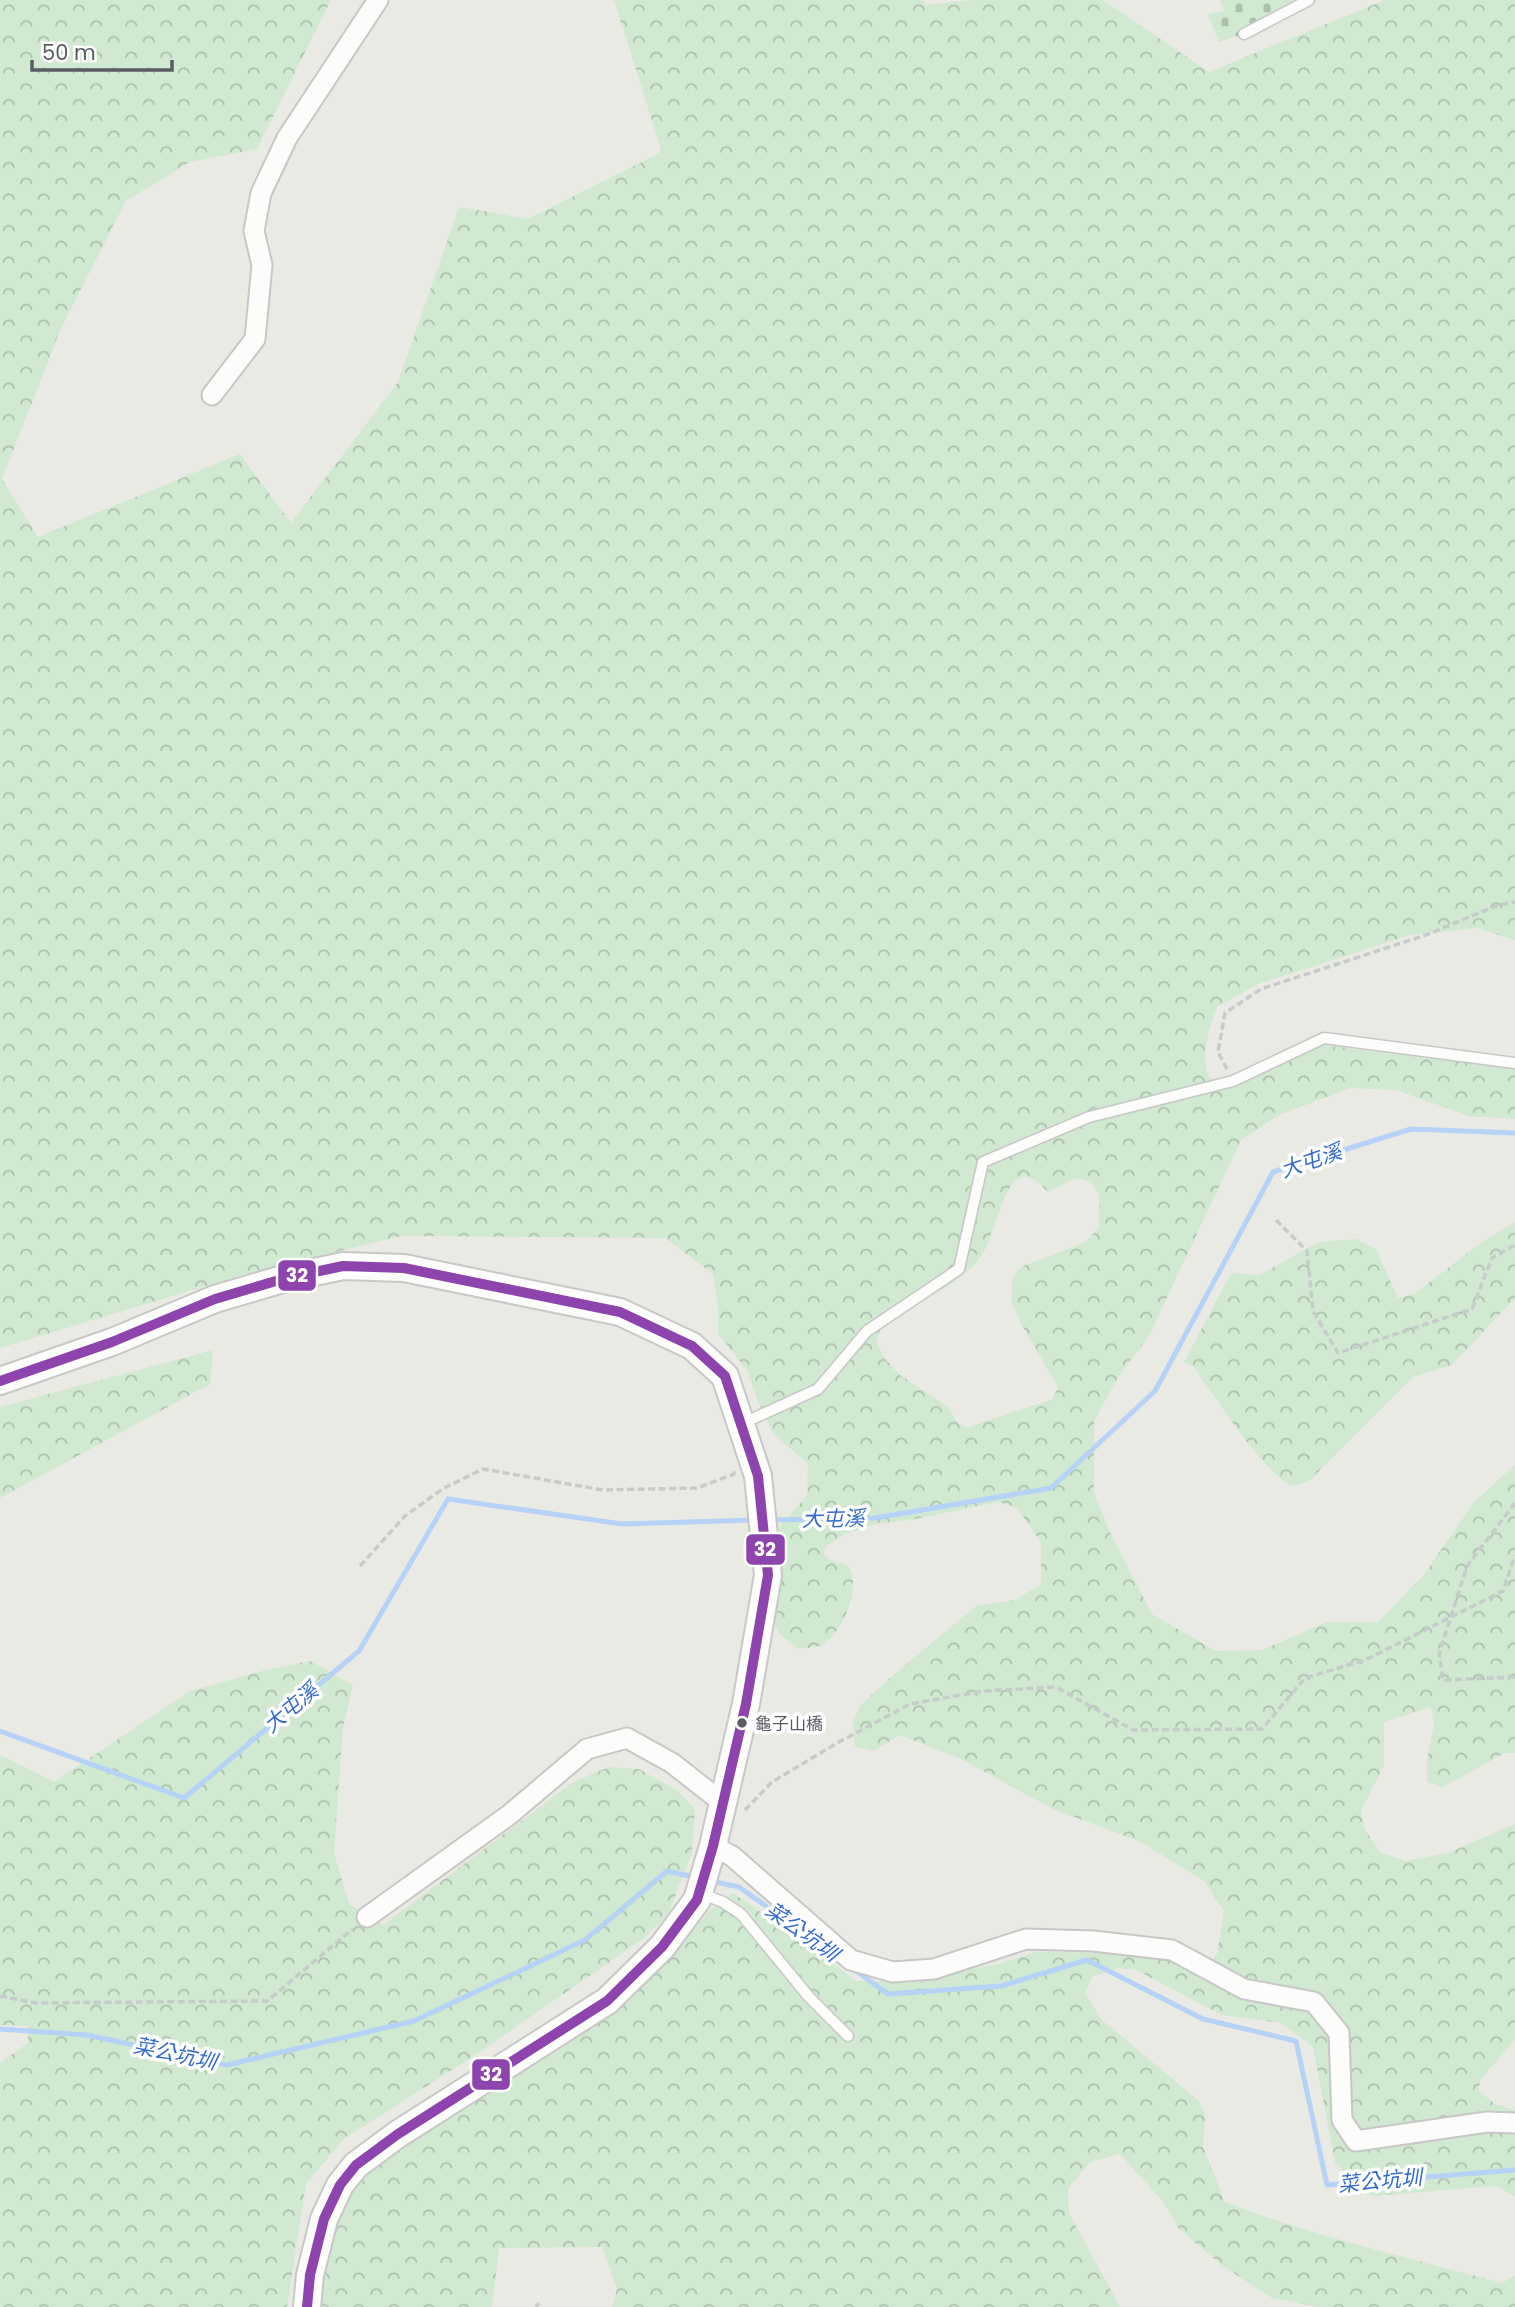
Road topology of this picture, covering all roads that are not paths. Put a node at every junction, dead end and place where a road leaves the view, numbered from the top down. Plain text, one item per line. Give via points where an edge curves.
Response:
1 (377, 0) edge
2 (1309, 0) edge
3 (1244, 34) dead end
4 (212, 395) dead end
5 (1515, 1063) edge
6 (0, 1381) edge
7 (741, 1424) junction
8 (734, 1807) junction
9 (711, 1853) junction
10 (699, 1893) junction
11 (367, 1917) road end
12 (848, 2036) dead end
13 (1515, 2123) edge
14 (307, 2307) edge

1 - 4 street via 287,138 261,193 254,231 262,265 255,340
2 - 3 lane
5 - 7 lane via 1324,1038 1233,1081 1089,1118 983,1162 959,1269 867,1331 818,1389
6 - 7 main road via 215,1299 285,1278 343,1266 404,1268 620,1312 692,1346 725,1376
7 - 8 main road via 758,1476 768,1574
8 - 9 main road
8 - 11 street via 627,1738 587,1749 509,1815
9 - 10 main road
9 - 13 street via 732,1856 850,1960 893,1972 934,1969 1026,1939 1093,1941 1172,1950 1244,1989 1314,2002 1339,2034 1342,2120 1356,2141 1487,2122
10 - 12 lane via 741,1914 809,1997
10 - 14 main road via 662,1947 607,2001 356,2165 340,2185 324,2219

